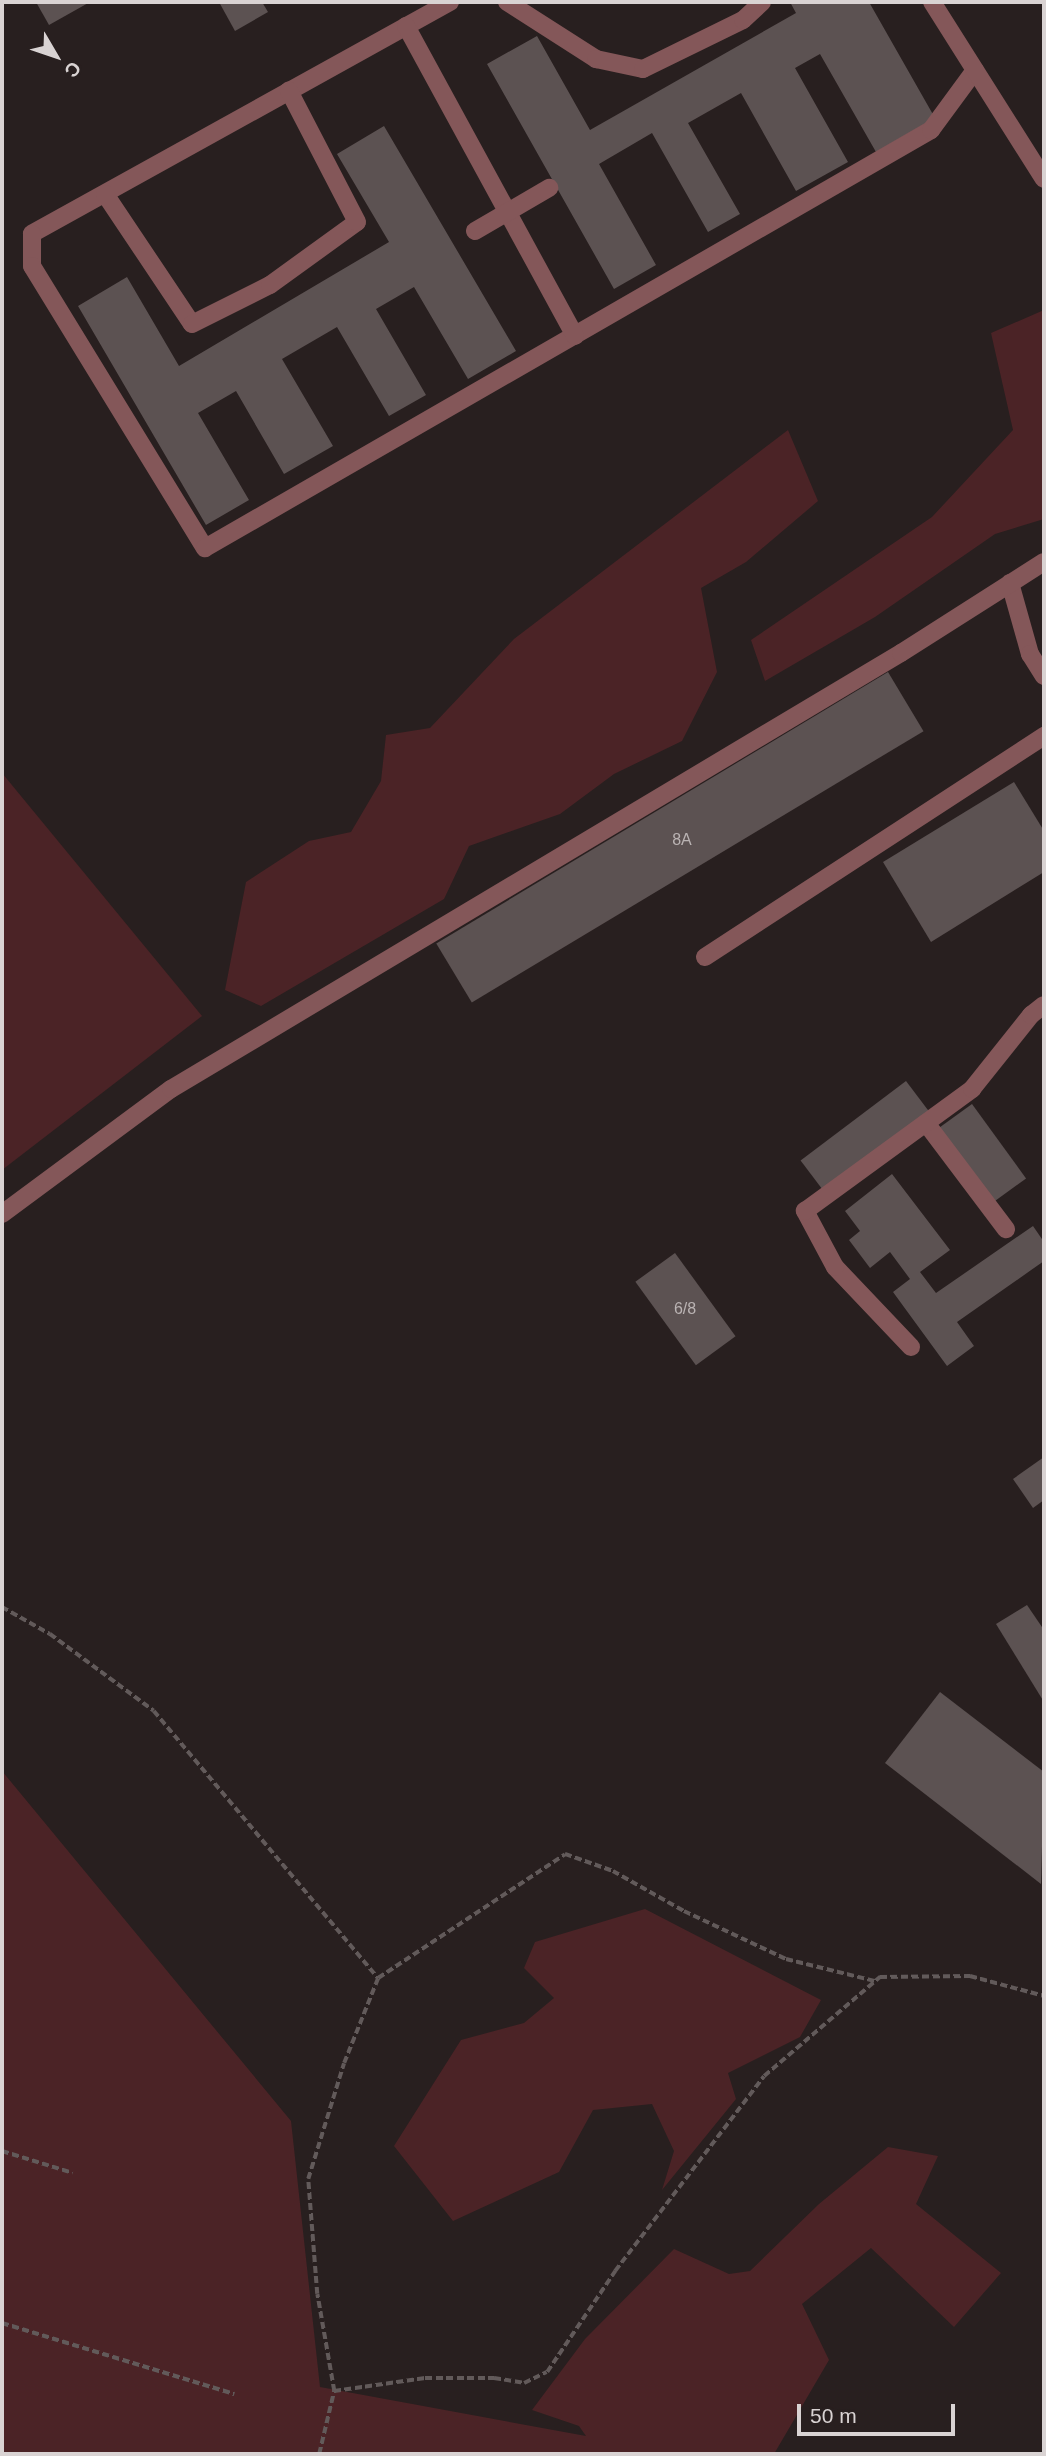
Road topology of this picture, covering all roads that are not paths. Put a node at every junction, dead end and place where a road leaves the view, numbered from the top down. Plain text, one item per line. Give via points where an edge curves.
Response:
1 (450, 2) edge
2 (507, 2) edge
3 (762, 2) edge
4 (932, 2) edge
5 (406, 26) junction
6 (975, 71) junction
7 (289, 91) junction
8 (1044, 179) edge
9 (549, 188) dead end
10 (104, 194) junction
11 (508, 210) junction
12 (475, 231) dead end
13 (575, 336) junction
14 (1044, 562) edge
15 (1010, 583) junction
16 (1044, 676) edge
17 (1044, 736) edge
18 (705, 957) dead end
19 (1044, 1005) edge
20 (926, 1123) junction
21 (2, 1214) edge
22 (1006, 1229) dead end
23 (911, 1347) dead end

1 - 5 street
2 - 3 street via 596,59 643,69 743,20
4 - 6 street
5 - 7 street
5 - 11 street
6 - 8 street
6 - 13 street via 931,130
7 - 10 street
7 - 10 street via 357,222 270,285 192,324
9 - 11 street
10 - 13 street via 32,234 32,266 205,548
11 - 12 street
11 - 13 street
14 - 15 street
15 - 16 street via 1030,654
15 - 21 street via 126,1118
17 - 18 street
19 - 20 street via 972,1089
20 - 22 street
20 - 23 street via 805,1211 835,1266

